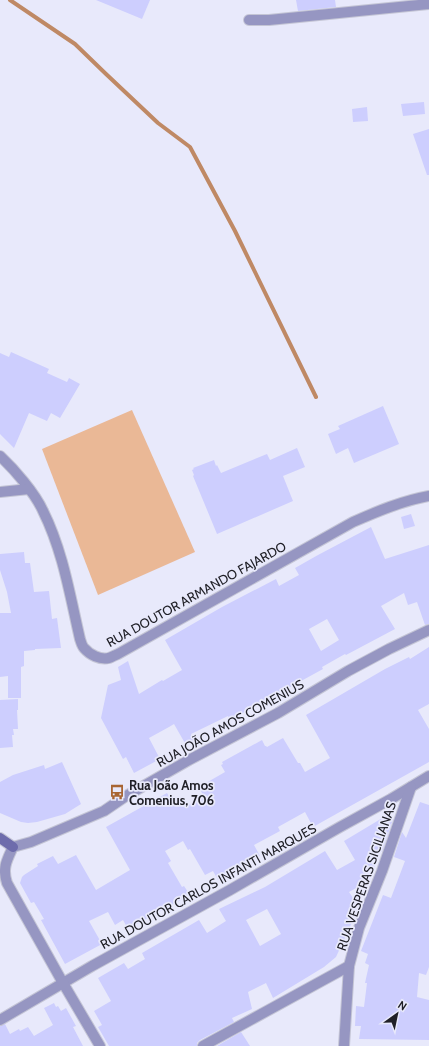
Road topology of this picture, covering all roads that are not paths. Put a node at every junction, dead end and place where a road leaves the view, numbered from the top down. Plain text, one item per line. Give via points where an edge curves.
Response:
1 (429, 4) edge
2 (249, 20) dead end
3 (0, 456) edge
4 (29, 489) junction
5 (0, 492) edge
6 (429, 496) edge
7 (429, 630) edge
8 (429, 776) edge
9 (411, 787) junction
10 (0, 838) edge
11 (13, 847) junction
12 (2, 869) edge
13 (349, 966) junction
14 (63, 983) junction
15 (0, 1020) edge
16 (100, 1046) edge
17 (203, 1046) edge
18 (344, 1046) edge

1 - 2 street
3 - 4 street, RUA DOUTOR ARMANDO FAJARDO
4 - 5 street
4 - 6 street, RUA DOUTOR ARMANDO FAJARDO via 44,511 57,545 80,639 84,648 91,654 103,658 118,654 353,522 389,506
7 - 11 street, RUA JOÃO AMOS COMENIUS via 348,671 278,713 126,796 104,811
8 - 9 street, RUA DOUTOR CARLOS INFANTI MARQUES
9 - 13 street, RUA VESPERAS SICILIANAS via 359,928
9 - 14 street, RUA DOUTOR CARLOS INFANTI MARQUES
10 - 11 street
11 - 12 street
12 - 14 street via 7,883
13 - 17 street
13 - 18 street, RUA VESPERAS SICILIANAS
14 - 15 street, RUA DOUTOR CARLOS INFANTI MARQUES
14 - 16 street

